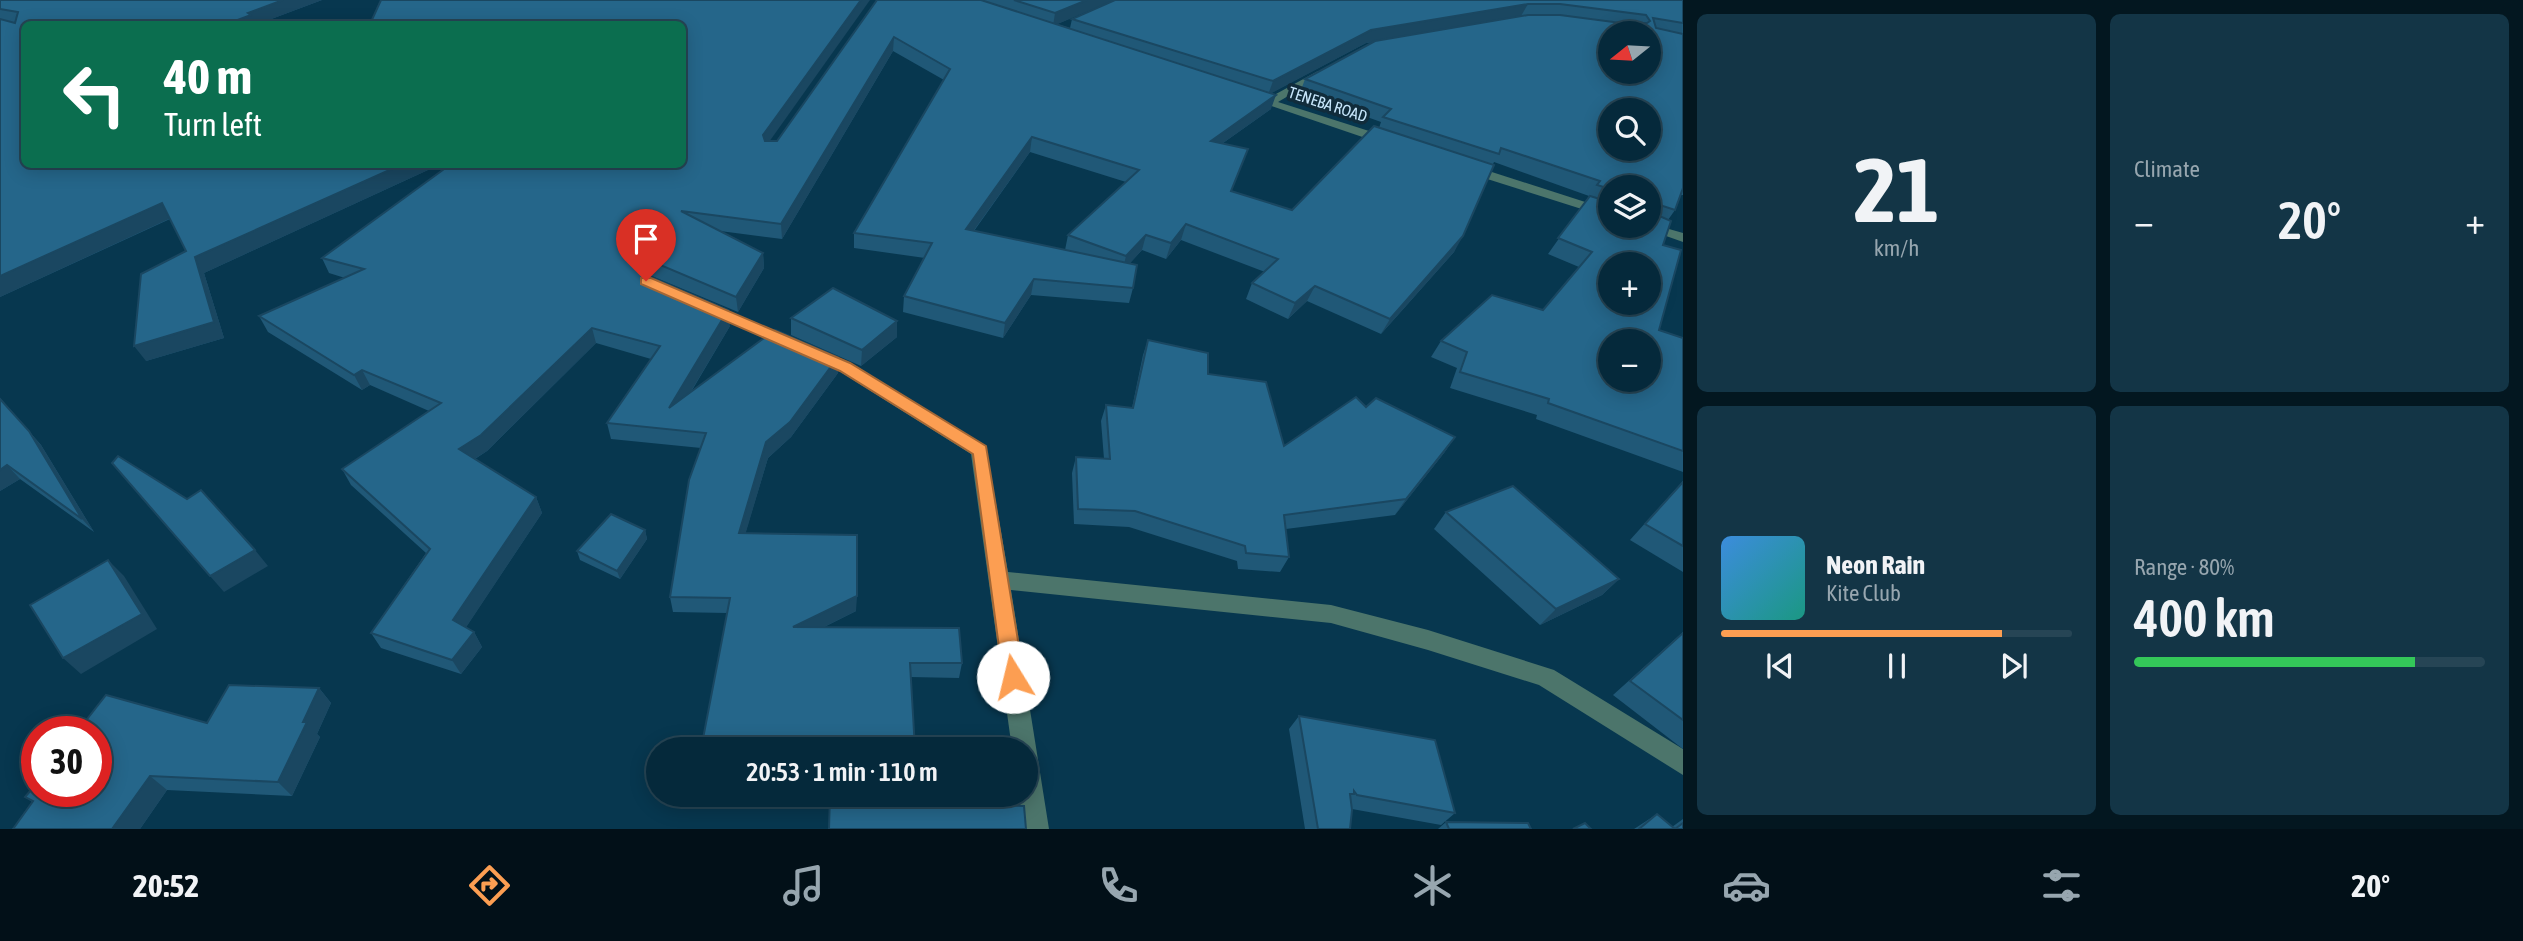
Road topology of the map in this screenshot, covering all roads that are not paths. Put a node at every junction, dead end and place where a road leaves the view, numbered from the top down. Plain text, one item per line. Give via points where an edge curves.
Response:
1 (1329, 69) edge
2 (1243, 94) edge
3 (1268, 103) junction
4 (1400, 146) edge
5 (1452, 163) edge
6 (1598, 210) edge
7 (1661, 231) edge
8 (1683, 238) edge
9 (696, 302) edge
10 (999, 580) junction
11 (1022, 737) edge
12 (1683, 763) edge
13 (1033, 807) edge
14 (1036, 829) edge

1 - 3 street
2 - 3 street, TENEBA ROAD
3 - 4 street, TENEBA ROAD
5 - 6 street
7 - 8 street
9 - 10 street via 845,367 981,451
10 - 11 street
10 - 12 street via 1331,614 1367,623 1546,677
13 - 14 street

